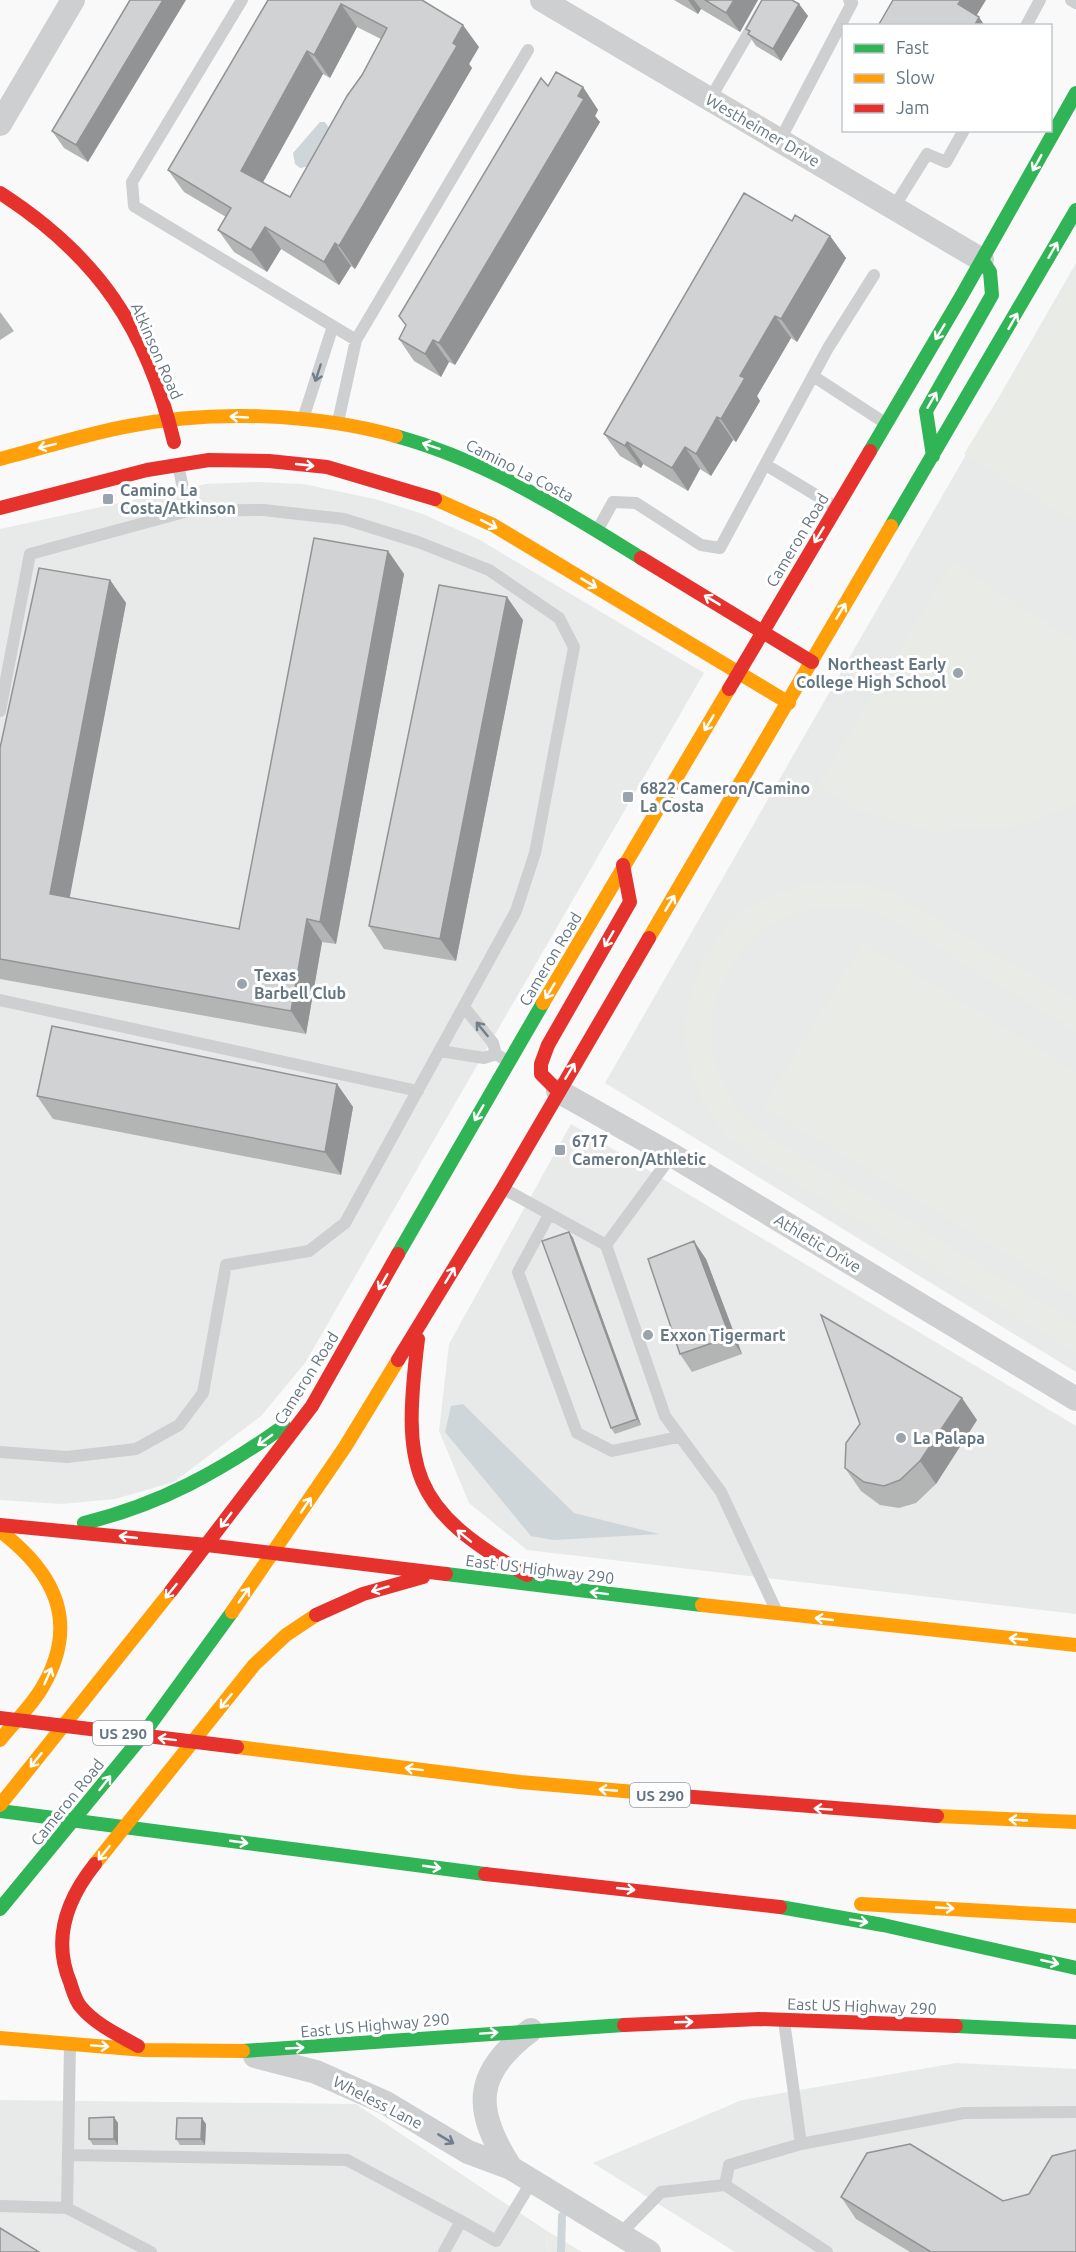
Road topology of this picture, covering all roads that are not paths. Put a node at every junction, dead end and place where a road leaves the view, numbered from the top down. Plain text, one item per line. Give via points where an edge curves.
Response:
1 (73, 0) edge
2 (242, 0) edge
3 (768, 0) edge
4 (849, 0) edge
5 (1040, 0) edge
6 (1071, 0) edge
7 (1076, 3) edge
8 (558, 4) edge
9 (1027, 24) edge
10 (528, 50) dead end
11 (1076, 93) edge
12 (710, 99) junction
13 (0, 124) edge
14 (963, 132) edge
15 (780, 140) junction
16 (0, 193) edge
17 (894, 207) junction
18 (1076, 210) edge
19 (982, 260) junction
20 (874, 275) dead end
21 (333, 326) junction
22 (356, 340) junction
23 (813, 376) junction
24 (170, 420) junction
25 (303, 420) junction
26 (338, 423) junction
27 (886, 423) junction
28 (933, 456) junction
29 (0, 459) edge
30 (178, 465) junction
31 (766, 465) junction
32 (836, 507) junction
33 (0, 508) edge
34 (188, 511) junction
35 (597, 530) junction
36 (761, 631) junction
37 (812, 662) junction
38 (738, 672) junction
39 (789, 703) junction
40 (0, 711) edge
41 (623, 865) junction
42 (0, 1000) edge
43 (464, 1007) junction
44 (440, 1052) junction
45 (496, 1054) junction
46 (508, 1062) junction
47 (418, 1091) junction
48 (558, 1091) junction
49 (672, 1155) junction
50 (503, 1188) junction
51 (549, 1215) junction
52 (606, 1245) junction
53 (420, 1325) junction
54 (1076, 1399) edge
55 (312, 1406) junction
56 (678, 1437) junction
57 (0, 1452) edge
58 (0, 1525) edge
59 (57, 1529) junction
60 (0, 1531) edge
61 (207, 1545) junction
62 (274, 1553) junction
63 (436, 1573) junction
64 (550, 1587) junction
65 (778, 1614) junction
66 (1076, 1645) edge
67 (0, 1718) edge
68 (0, 1740) edge
69 (0, 1805) edge
70 (0, 1811) edge
71 (1076, 1822) edge
72 (760, 1903) junction
73 (0, 1909) edge
74 (1076, 1916) edge
75 (1076, 1968) edge
76 (784, 2019) junction
77 (531, 2030) junction
78 (1076, 2032) edge
79 (3, 2039) edge
80 (70, 2044) junction
81 (144, 2050) junction
82 (238, 2051) junction
83 (1076, 2112) edge
84 (801, 2144) junction
85 (68, 2155) junction
86 (511, 2168) junction
87 (532, 2181) junction
88 (725, 2185) junction
89 (0, 2206) edge
90 (67, 2208) junction
91 (461, 2221) junction
92 (620, 2234) junction
93 (151, 2252) edge
94 (444, 2252) edge
95 (649, 2252) edge
96 (828, 2252) edge

1 - 13 street
2 - 21 lane via 132,182 134,206
3 - 12 lane
4 - 15 lane via 852,3
5 - 9 lane
6 - 7 lane
8 - 12 street, Westheimer Drive
10 - 22 lane
11 -> 19 main road, Cameron Road
12 - 15 street, Westheimer Drive
14 - 17 lane via 946,162 927,154
15 - 17 street, Westheimer Drive
16 - 24 main road, Atkinson Road via 43,221 85,260 121,308
17 - 19 street, Westheimer Drive
28 -> 18 main road, Cameron Road
19 -> 27 main road, Cameron Road
28 -> 19 main road via 926,411 992,295 990,272
20 - 23 lane
21 - 22 lane
21 -> 25 lane
22 - 26 lane
23 - 27 lane
23 - 31 lane
25 -> 24 main road, Camino La Costa via 210,416
24 -> 29 main road, Camino La Costa via 129,426
24 - 30 main road, Atkinson Road
25 - 26 main road, Camino La Costa
35 -> 26 main road, Camino La Costa via 486,467 429,445
27 - 32 main road, Cameron Road
37 -> 28 main road, Cameron Road
30 - 33 main road
30 - 34 lane
30 -> 38 main road via 209,459 327,467 440,500 493,525
31 - 32 lane
31 - 35 lane via 720,548 701,544 636,503 613,502
32 -> 36 main road, Cameron Road
34 - 40 lane via 30,554
34 - 43 lane via 263,510 344,519 489,570 559,618 574,647 535,854 516,911
36 -> 35 main road, Camino La Costa
36 - 37 main road, Camino La Costa
36 - 38 main road, Cameron Road
37 - 39 main road, Cameron Road
38 - 39 main road
38 -> 41 main road, Cameron Road
48 -> 39 main road, Cameron Road
41 -> 46 main road, Cameron Road
41 -> 48 main road via 630,902 548,1045 541,1064 541,1074
42 - 47 lane
43 - 44 lane
45 -> 43 lane via 493,1043
44 - 45 lane via 484,1058
44 - 47 lane
45 - 46 lane
46 -> 55 main road, Cameron Road
47 - 57 lane via 345,1223 309,1251 226,1265 203,1393 178,1425 136,1449 67,1457
48 - 49 street, Athletic Drive
48 - 50 main road, Cameron Road
49 - 52 lane
49 - 54 street, Athletic Drive
50 - 51 lane
53 -> 50 main road, Cameron Road
51 - 52 lane
51 - 56 lane via 518,1272 577,1433 612,1451
52 - 56 lane via 664,1416
62 -> 53 main road, Cameron Road
64 -> 53 main road via 489,1556 455,1529 430,1502 415,1467 409,1427
55 -> 59 main road via 238,1460 184,1492 128,1514
55 -> 61 main road, Cameron Road
56 - 65 lane via 721,1492
58 - 59 main road, East US Highway 290
61 -> 59 main road, East US Highway 290
68 -> 60 main road via 44,1686 61,1635 54,1587 40,1564
61 - 62 main road, East US Highway 290
61 -> 69 main road, Cameron Road
62 - 63 main road, East US Highway 290
73 -> 62 main road, Cameron Road via 139,1740
63 - 64 main road, East US Highway 290
63 -> 81 main road via 346,1600 307,1619 278,1642 254,1665 69,1902 61,1925 61,1954 66,1977 80,2005 101,2025
65 -> 64 main road, East US Highway 290
66 -> 65 main road, East US Highway 290
71 -> 67 main road, US 290 via 878,1813 520,1782
70 -> 72 main road via 480,1874
72 -> 74 main road via 890,1905
72 -> 75 main road via 905,1929
77 -> 76 main road, East US Highway 290
76 - 78 main road, East US Highway 290
76 - 84 lane
82 -> 77 main road, East US Highway 290
77 - 86 street, Wheless Lane via 494,2064 484,2100 494,2143
79 - 80 main road, East US Highway 290
80 -> 81 main road, East US Highway 290
80 - 85 lane
81 - 82 main road, East US Highway 290
82 -> 86 street, Wheless Lane via 316,2072 351,2086 468,2152
83 - 84 lane via 964,2113
84 - 88 lane via 729,2165
85 - 90 lane
85 - 91 lane via 347,2160
86 - 87 street, Wheless Lane
87 - 91 lane via 496,2241
87 - 92 street, Wheless Lane
88 - 92 lane via 661,2192
88 - 96 lane
89 - 90 lane
90 - 93 lane
91 - 94 lane
92 - 95 street, Wheless Lane

